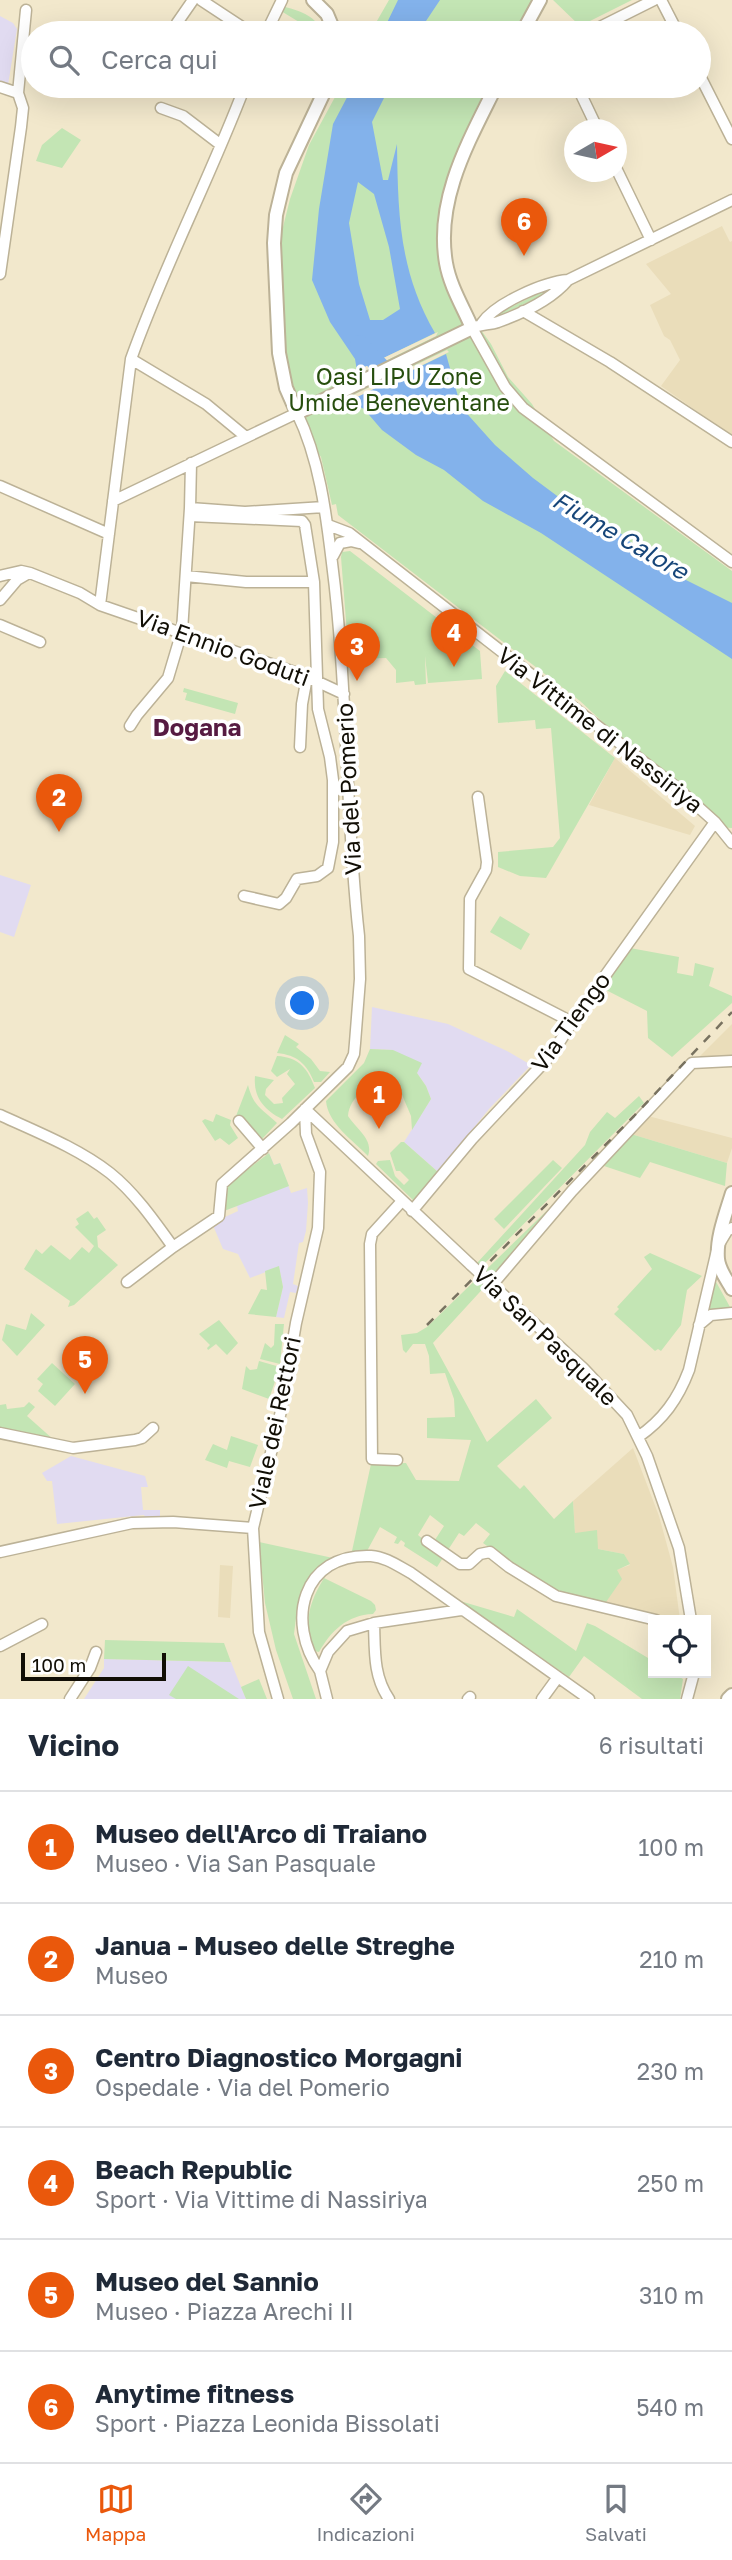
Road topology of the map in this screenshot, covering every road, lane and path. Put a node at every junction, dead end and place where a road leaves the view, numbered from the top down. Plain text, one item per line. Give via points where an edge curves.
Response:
1 (192, 0) edge
2 (201, 0) edge
3 (282, 0) edge
4 (313, 0) edge
5 (540, 0) edge
6 (654, 0) edge
7 (661, 0) edge
8 (26, 10) dead end
9 (25, 21) edge
10 (178, 21) edge
11 (233, 21) edge
12 (272, 21) edge
13 (330, 21) edge
14 (529, 21) edge
15 (612, 21) edge
16 (672, 21) edge
17 (21, 62) edge
18 (0, 87) edge
19 (18, 93) junction
20 (240, 98) edge
21 (321, 98) edge
22 (490, 98) edge
23 (583, 98) edge
24 (711, 98) edge
25 (161, 108) dead end
26 (593, 119) edge
27 (732, 139) edge
28 (220, 145) junction
29 (624, 182) edge
30 (732, 200) edge
31 (651, 240) junction
32 (0, 274) edge
33 (558, 286) junction
34 (523, 311) junction
35 (478, 325) junction
36 (131, 359) junction
37 (297, 412) junction
38 (246, 437) junction
39 (732, 442) edge
40 (191, 463) junction
41 (0, 486) edge
42 (113, 501) junction
43 (324, 507) junction
44 (190, 512) junction
45 (245, 515) junction
46 (328, 526) junction
47 (109, 534) junction
48 (363, 544) junction
49 (332, 558) junction
50 (732, 562) edge
51 (30, 573) junction
52 (0, 576) edge
53 (186, 576) junction
54 (314, 582) junction
55 (0, 600) edge
56 (100, 605) junction
57 (0, 625) edge
58 (182, 631) junction
59 (40, 642) dead end
60 (312, 679) junction
61 (344, 694) junction
62 (130, 726) dead end
63 (300, 747) dead end
64 (478, 797) dead end
65 (715, 822) junction
66 (732, 843) edge
67 (244, 896) dead end
68 (572, 1022) junction
69 (732, 1061) edge
70 (306, 1109) junction
71 (0, 1115) edge
72 (239, 1121) dead end
73 (263, 1149) junction
74 (732, 1193) edge
75 (402, 1201) junction
76 (412, 1211) junction
77 (732, 1228) edge
78 (718, 1246) junction
79 (173, 1247) junction
80 (127, 1282) dead end
81 (490, 1283) junction
82 (732, 1289) edge
83 (732, 1313) edge
84 (699, 1326) junction
85 (153, 1428) dead end
86 (0, 1433) edge
87 (638, 1437) junction
88 (397, 1460) dead end
89 (253, 1528) junction
90 (427, 1541) dead end
91 (0, 1552) edge
92 (461, 1610) junction
93 (690, 1615) edge
94 (648, 1618) edge
95 (374, 1623) junction
96 (42, 1624) dead end
97 (0, 1646) edge
98 (96, 1652) dead end
99 (320, 1671) junction
100 (558, 1677) junction
101 (693, 1678) edge
102 (732, 1695) edge
103 (70, 1699) edge
104 (278, 1699) edge
105 (327, 1699) edge
106 (389, 1699) edge
107 (542, 1699) edge
108 (589, 1699) edge
109 (687, 1699) edge
110 (695, 1699) edge
111 (728, 1699) edge

1 - 10 street
2 - 11 street
3 - 12 street
4 - 13 main road
5 - 14 main road
6 - 15 street
7 - 16 street
8 - 9 street
17 - 19 street
18 - 19 street
19 - 32 street via 22,127
20 - 28 street
21 - 37 main road via 286,173 276,215 279,353 286,388
22 - 35 main road via 454,177 444,242 446,263
23 - 26 street
24 - 27 street
25 - 28 street via 183,116
28 - 36 street
29 - 31 street
30 - 31 street
31 - 33 street
33 - 34 street
33 - 35 street via 514,300
34 - 35 street
34 - 39 street
35 - 37 main road
35 - 50 street via 505,387 523,408
36 - 38 street via 206,404
36 - 42 street
37 - 38 street
37 - 43 street, Via del Pomerio via 307,432
38 - 40 street
40 - 42 street
40 - 44 street
41 - 47 street
42 - 47 street
43 - 45 street
43 - 46 street, Via del Pomerio
44 - 45 street
44 - 53 street
45 - 54 street via 302,521
46 - 48 street, Via Vittime di Nassiriya
46 - 49 street, Via del Pomerio
47 - 56 street
48 - 49 street via 340,543
48 - 65 street, Via Vittime di Nassiriya via 677,787
49 - 61 street, Via del Pomerio
51 - 52 street
51 - 55 street
51 - 56 street, Via Ennio Goduti
53 - 54 street
53 - 58 street
54 - 60 street
56 - 58 street, Via Ennio Goduti
57 - 59 street
58 - 60 street, Via Ennio Goduti
58 - 62 street via 168,678
60 - 61 street, Via Ennio Goduti
60 - 63 street via 302,704
60 - 67 street via 333,780 333,842 328,868 297,879 278,904
61 - 70 street, Via del Pomerio via 360,979 354,1054 348,1067
64 - 68 street via 487,862 470,899 469,969
65 - 66 street, Via Vittime di Nassiriya
65 - 68 street, Via Tiengo
68 - 76 street, Via Tiengo via 552,1054
69 - 81 street via 692,1063
70 - 73 street, Via del Pomerio
70 - 75 street, Via San Pasquale
70 - 89 street, Viale dei Rettori via 306,1133 320,1172 318,1228
71 - 79 street via 112,1175
72 - 73 street
73 - 79 street, Via del Pomerio via 222,1184 220,1214
74 - 78 main road
75 - 76 street, Via San Pasquale
75 - 88 street via 372,1234 370,1244 372,1459
76 - 81 street, Via San Pasquale, bridge
77 - 78 street
78 - 82 main road via 720,1267
78 - 84 street
79 - 80 street
81 - 87 street, Via San Pasquale via 583,1368 621,1408
83 - 84 street via 711,1315
84 - 87 street via 682,1389 662,1418
85 - 86 street via 135,1440 73,1448
87 - 93 street, Via San Pasquale via 678,1548
89 - 91 street, Viale dei Rettori via 132,1523
89 - 104 street via 259,1632
90 - 94 street via 460,1564 470,1564 490,1552 556,1596
92 - 95 street
92 - 99 street via 386,1559 343,1560 321,1571 302,1607 303,1638
92 - 100 street
95 - 99 street via 347,1631 328,1652
95 - 106 street via 377,1674
96 - 97 street
98 - 103 street
99 - 105 street
100 - 107 street
100 - 108 street
101 - 109 street
101 - 110 street
102 - 111 main road

